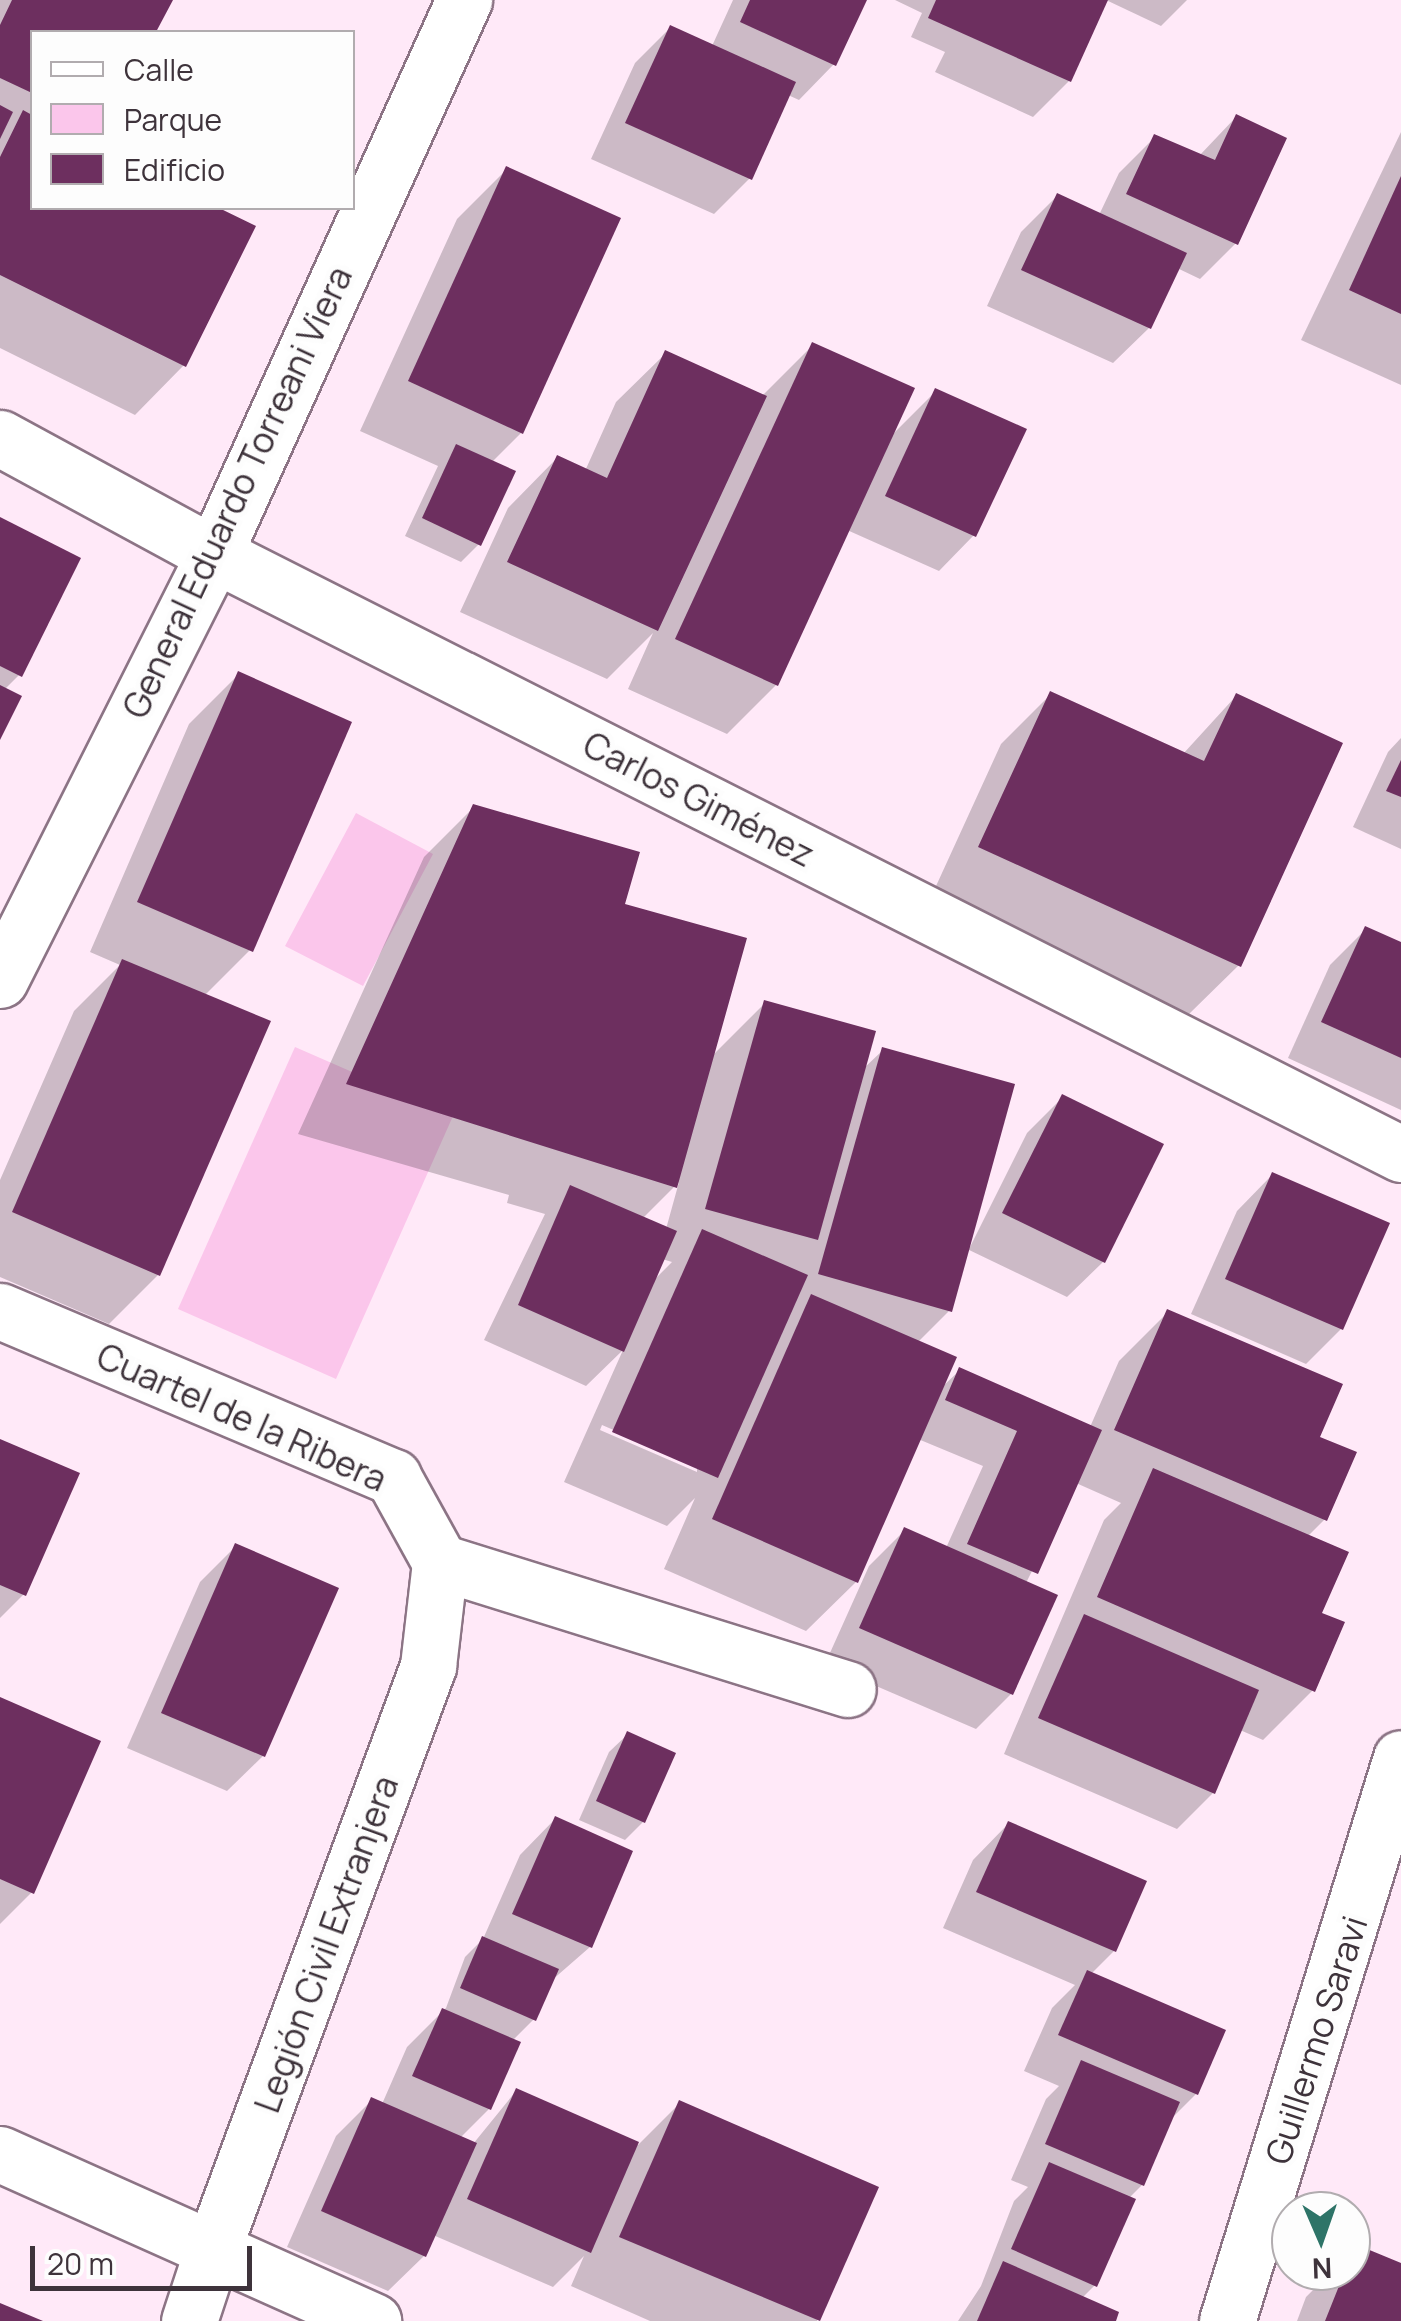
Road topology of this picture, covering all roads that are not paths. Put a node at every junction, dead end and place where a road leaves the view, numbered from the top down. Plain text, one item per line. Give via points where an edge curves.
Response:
1 (464, 0) edge
2 (0, 438) edge
3 (214, 554) junction
4 (0, 980) edge
5 (1401, 1154) edge
6 (0, 1311) edge
7 (440, 1562) junction
8 (848, 1688) dead end
9 (1401, 1758) edge
10 (0, 2154) edge
11 (212, 2251) junction
12 (189, 2321) edge
13 (373, 2321) edge
14 (1227, 2321) edge

1 - 3 street, General Eduardo Torreani Viera
2 - 3 street, Carlos Giménez
3 - 4 street, General Eduardo Torreani Viera
3 - 5 street, Carlos Giménez
6 - 7 street, Cuartel de la Ribera via 393,1477
7 - 8 street
7 - 11 street, Legión Civil Extranjera via 428,1666
9 - 14 street, Guillermo Saravi
10 - 11 street
11 - 12 street, Legión Civil Extranjera
11 - 13 street

